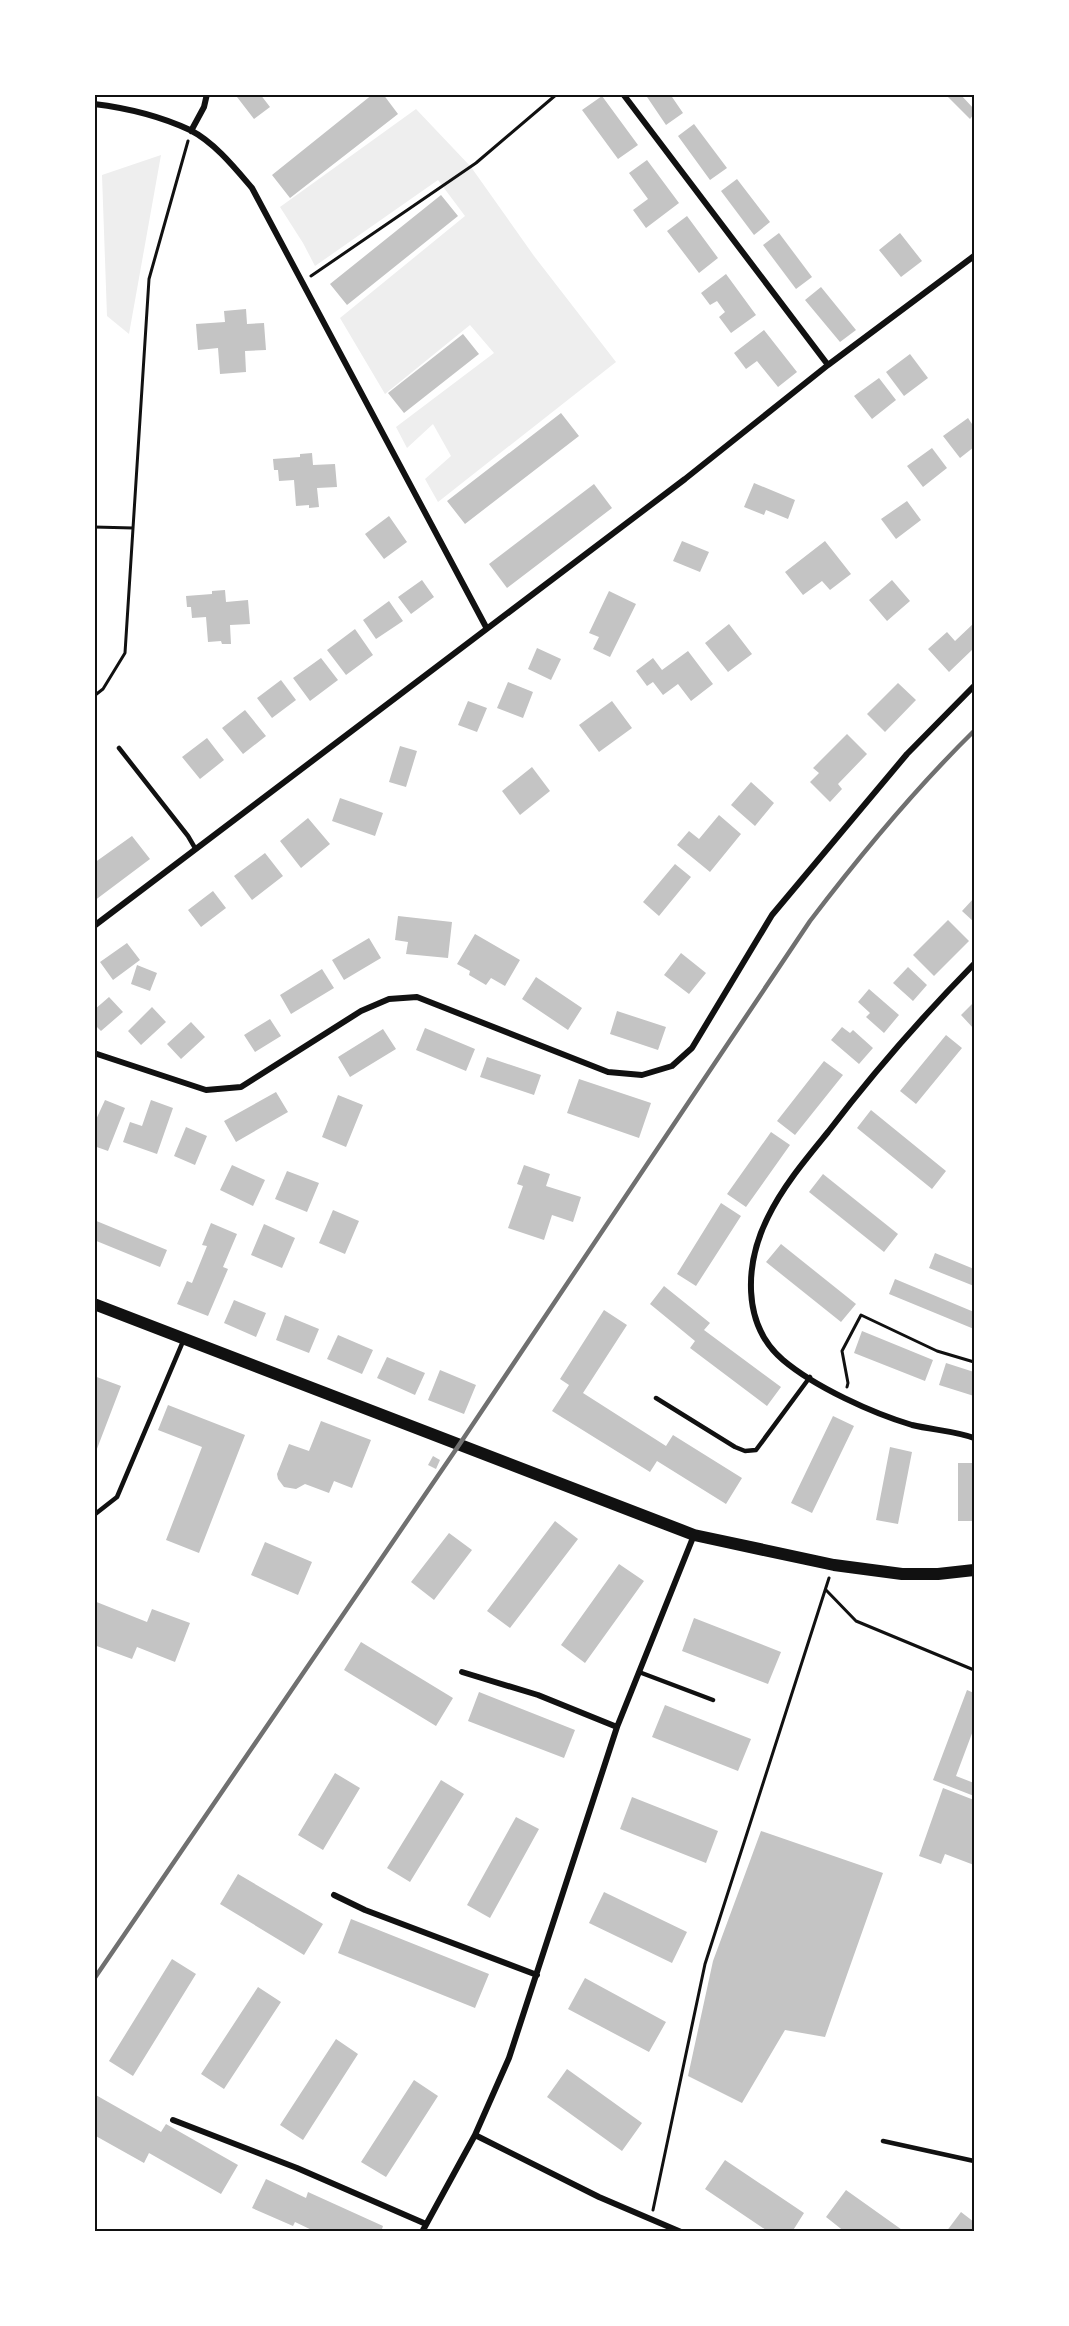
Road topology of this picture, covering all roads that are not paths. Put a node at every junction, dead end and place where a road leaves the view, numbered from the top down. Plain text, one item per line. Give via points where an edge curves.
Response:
1 (207, 94) edge
2 (623, 94) edge
3 (94, 104) edge
4 (191, 131) junction
5 (975, 256) edge
6 (828, 366) junction
7 (486, 627) junction
8 (975, 686) edge
9 (119, 748) dead end
10 (195, 848) junction
11 (94, 926) edge
12 (975, 964) edge
13 (94, 1053) edge
14 (94, 1304) edge
15 (184, 1340) junction
16 (810, 1377) junction
17 (656, 1398) dead end
18 (975, 1438) edge
19 (94, 1515) edge
20 (694, 1535) junction
21 (975, 1570) edge
22 (462, 1672) dead end
23 (639, 1672) junction
24 (713, 1700) dead end
25 (617, 1727) junction
26 (334, 1895) dead end
27 (537, 1975) junction
28 (174, 2120) dead end
29 (475, 2134) junction
30 (883, 2141) dead end
31 (975, 2161) edge
32 (426, 2224) junction
33 (422, 2232) edge
34 (681, 2232) edge

1 - 4 street
2 - 6 street
3 - 4 street via 126,108
4 - 7 street via 227,158 252,188
5 - 6 street
6 - 7 street via 685,479
7 - 10 street
8 - 13 street via 907,754 772,915 692,1048 672,1066 642,1075 608,1072 417,997 389,999 361,1011 241,1087 206,1090
9 - 10 lane
10 - 11 street
12 - 16 street via 868,1080 794,1174 768,1217 756,1250 751,1300 759,1331 782,1359
14 - 15 main road
15 - 19 lane via 117,1497
15 - 20 main road
16 - 17 lane via 756,1450 735,1448
16 - 18 street via 886,1417
20 - 21 main road via 834,1565 902,1574
20 - 23 street
22 - 25 street via 538,1695
23 - 24 lane
23 - 25 street
25 - 27 street
26 - 27 street
27 - 29 street via 509,2058
28 - 32 street
29 - 32 street
29 - 34 street via 599,2197
30 - 31 lane
32 - 33 street

